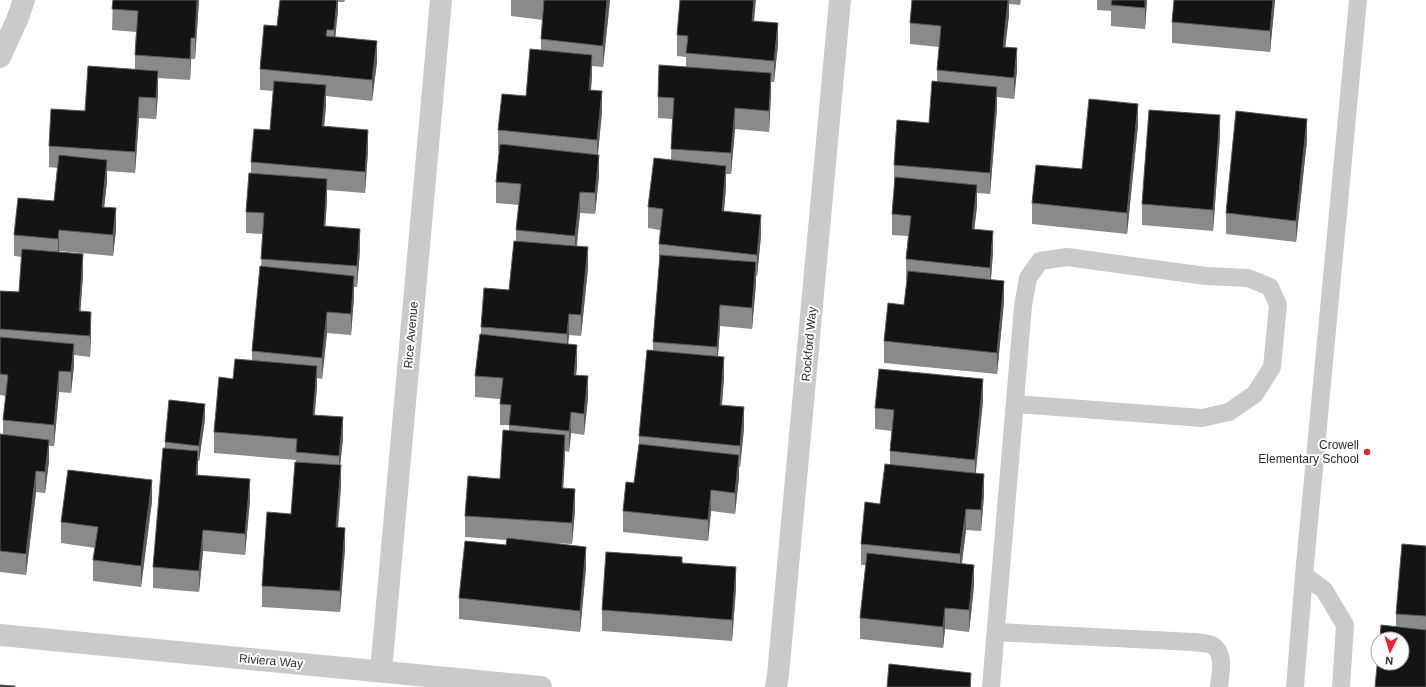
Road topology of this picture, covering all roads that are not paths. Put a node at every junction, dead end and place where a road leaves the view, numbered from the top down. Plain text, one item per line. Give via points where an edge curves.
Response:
1 (24, 0) edge
2 (441, 0) edge
3 (840, 0) edge
4 (1358, 0) edge
5 (0, 57) edge
6 (1015, 404) junction
7 (1304, 575) junction
8 (996, 632) junction
9 (0, 635) edge
10 (381, 671) junction
11 (541, 687) edge
12 (776, 687) edge
13 (991, 687) edge
14 (1219, 687) edge
15 (1295, 687) edge
16 (1341, 687) edge

1 - 5 street
2 - 10 street, Rice Avenue
3 - 12 street, Rockford Way
4 - 7 lane
6 - 6 lane via 1202,418 1229,412 1254,394 1272,367 1278,305 1270,287 1248,278 1206,276 1067,258 1040,261 1028,278 1023,306
6 - 8 lane
7 - 15 lane
7 - 16 lane via 1324,590 1345,625
8 - 13 lane
8 - 14 lane via 1212,645 1222,660
9 - 10 street, Riviera Way
10 - 11 street, Riviera Way

